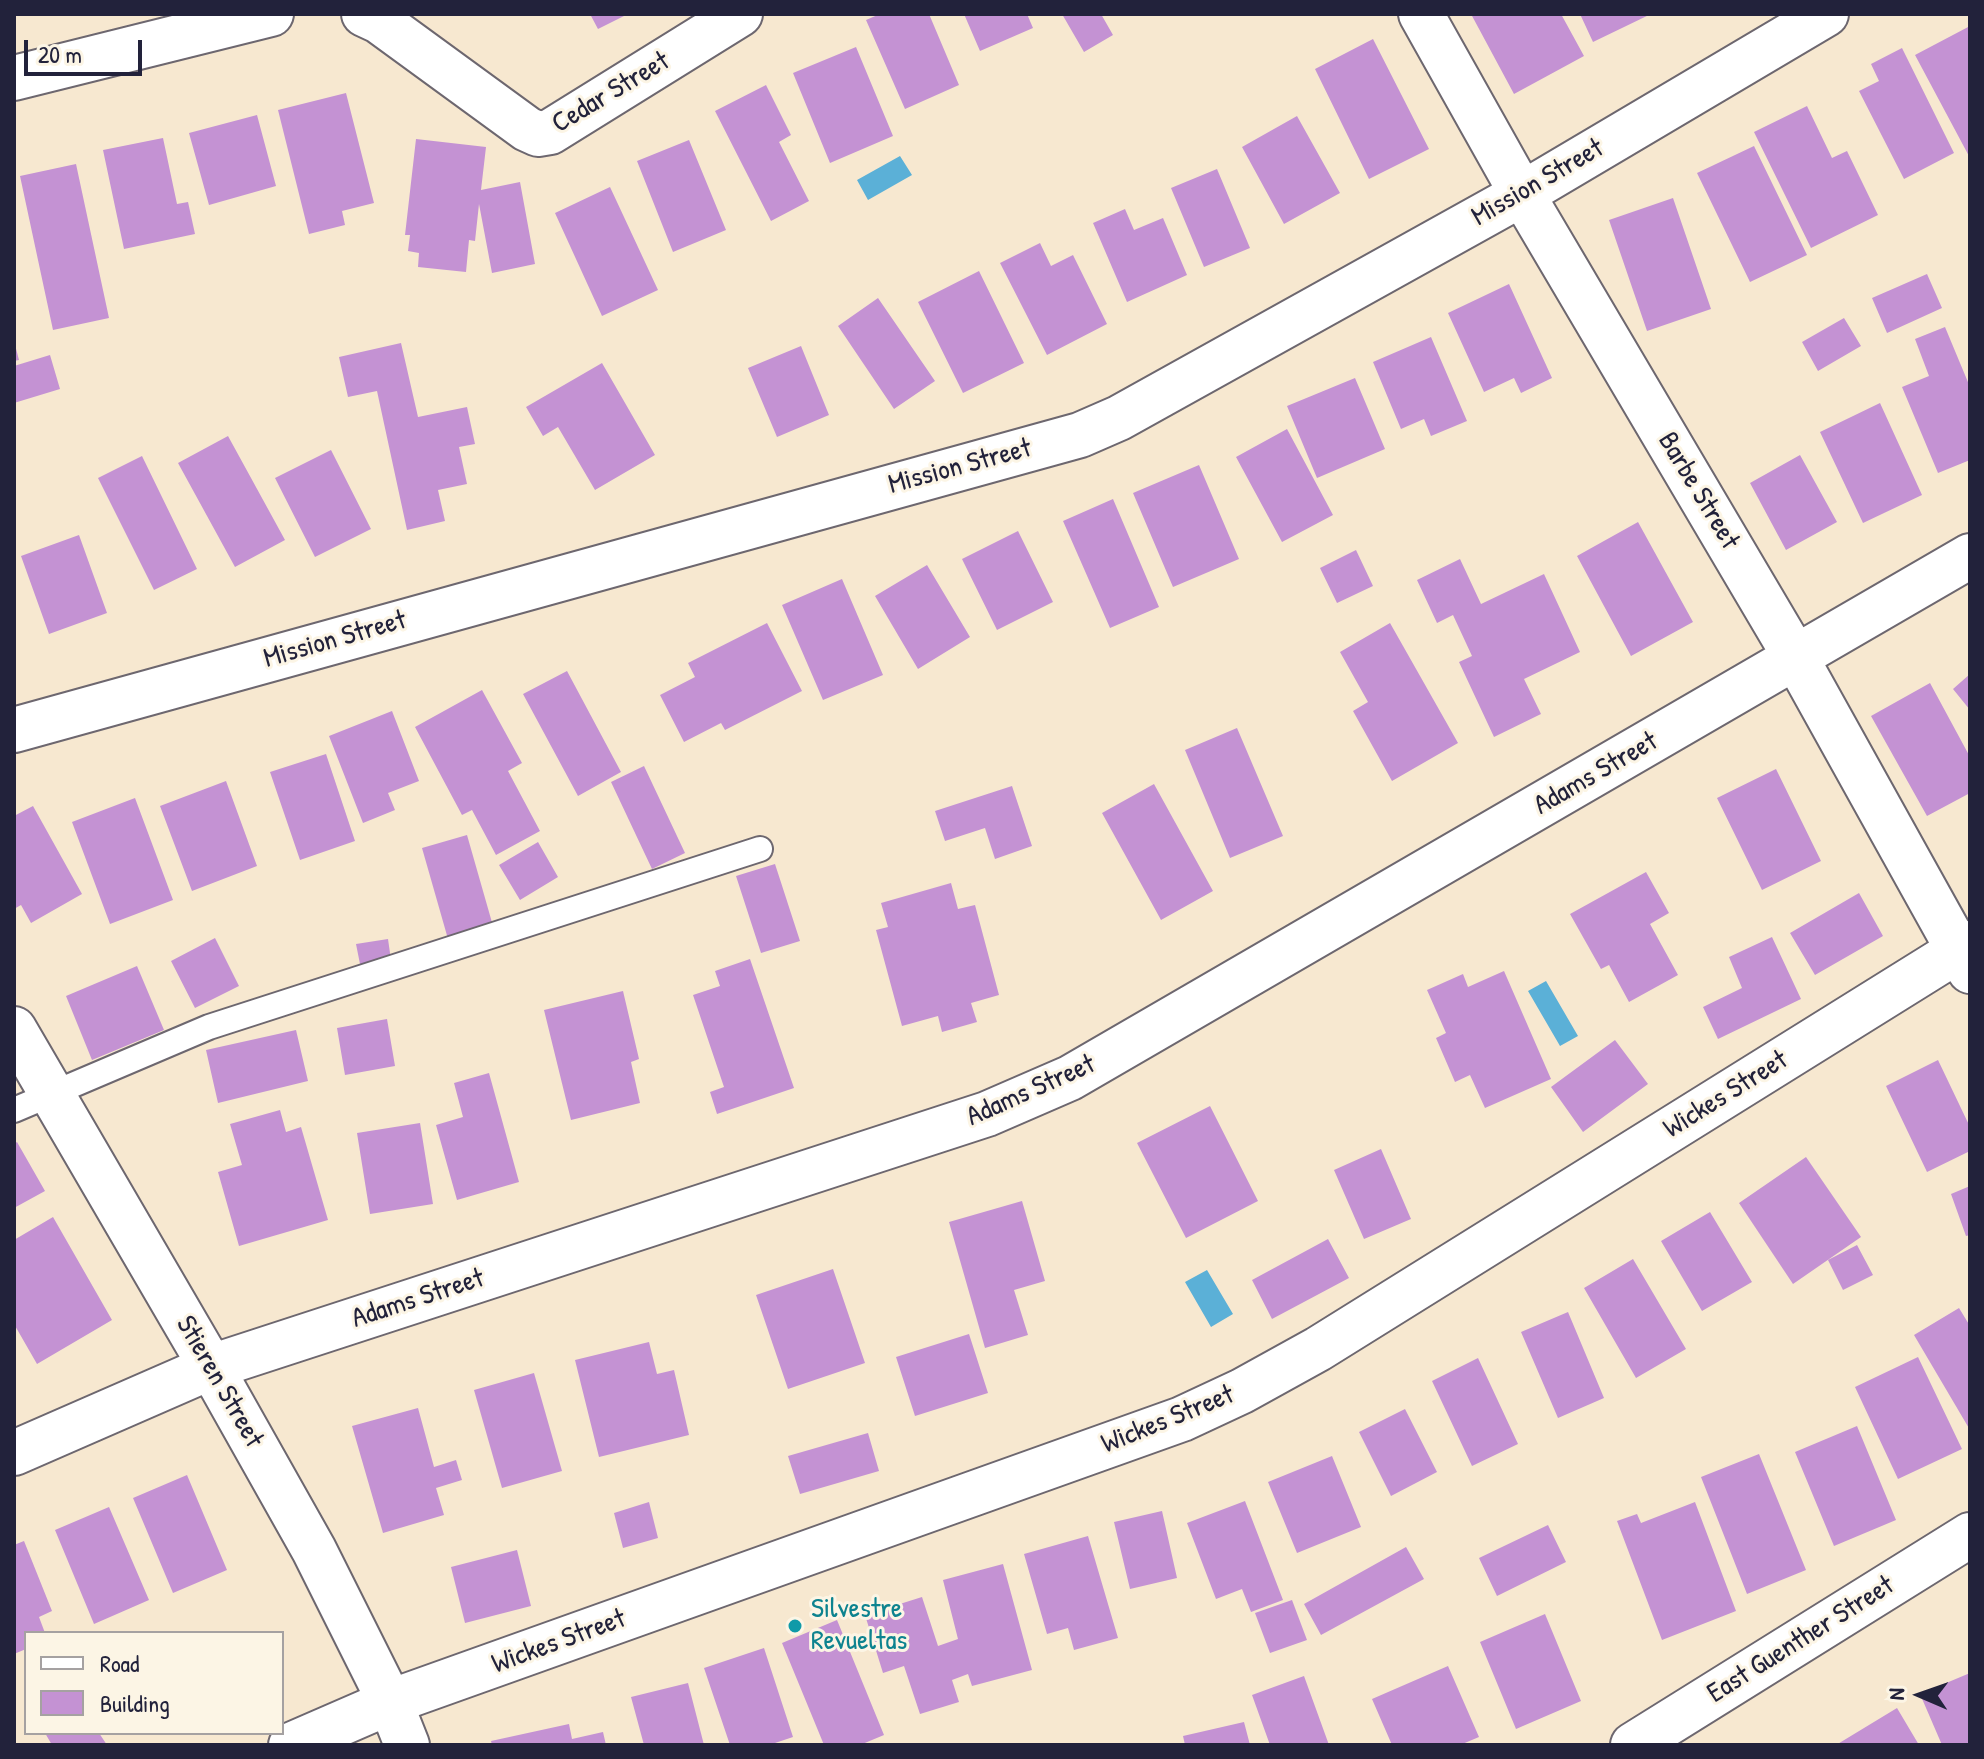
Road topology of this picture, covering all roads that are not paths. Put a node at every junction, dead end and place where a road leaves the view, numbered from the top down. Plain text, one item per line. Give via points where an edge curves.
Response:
1 (271, 14) edge
2 (364, 14) edge
3 (740, 14) edge
4 (1421, 14) edge
5 (1826, 14) edge
6 (120, 31) edge
7 (14, 78) edge
8 (1522, 194) junction
9 (1970, 556) edge
10 (1796, 658) junction
11 (14, 730) edge
12 (760, 849) dead end
13 (1966, 955) edge
14 (14, 1029) edge
15 (33, 1101) edge
16 (211, 1367) junction
17 (14, 1453) edge
18 (1970, 1535) edge
19 (390, 1702) junction
20 (291, 1745) edge
21 (407, 1745) edge
22 (1633, 1745) edge

1 - 6 street
2 - 3 street, Cedar Street via 538,134 550,132
4 - 8 street, Barbe Street
5 - 8 street, Mission Street
6 - 7 street
8 - 10 street, Barbe Street
8 - 11 street, Mission Street via 1080,435
9 - 10 street, Adams Street
10 - 13 street, Barbe Street
10 - 16 street, Adams Street via 1070,1078 987,1114
12 - 15 lane via 209,1027
13 - 19 street, Wickes Street via 1242,1391 1182,1419
14 - 15 street, Stieren Street
15 - 16 street, Stieren Street
16 - 17 street, Adams Street
16 - 19 street, Stieren Street via 314,1550
18 - 22 street, East Guenther Street
19 - 20 street, Wickes Street
19 - 21 street, Stieren Street

